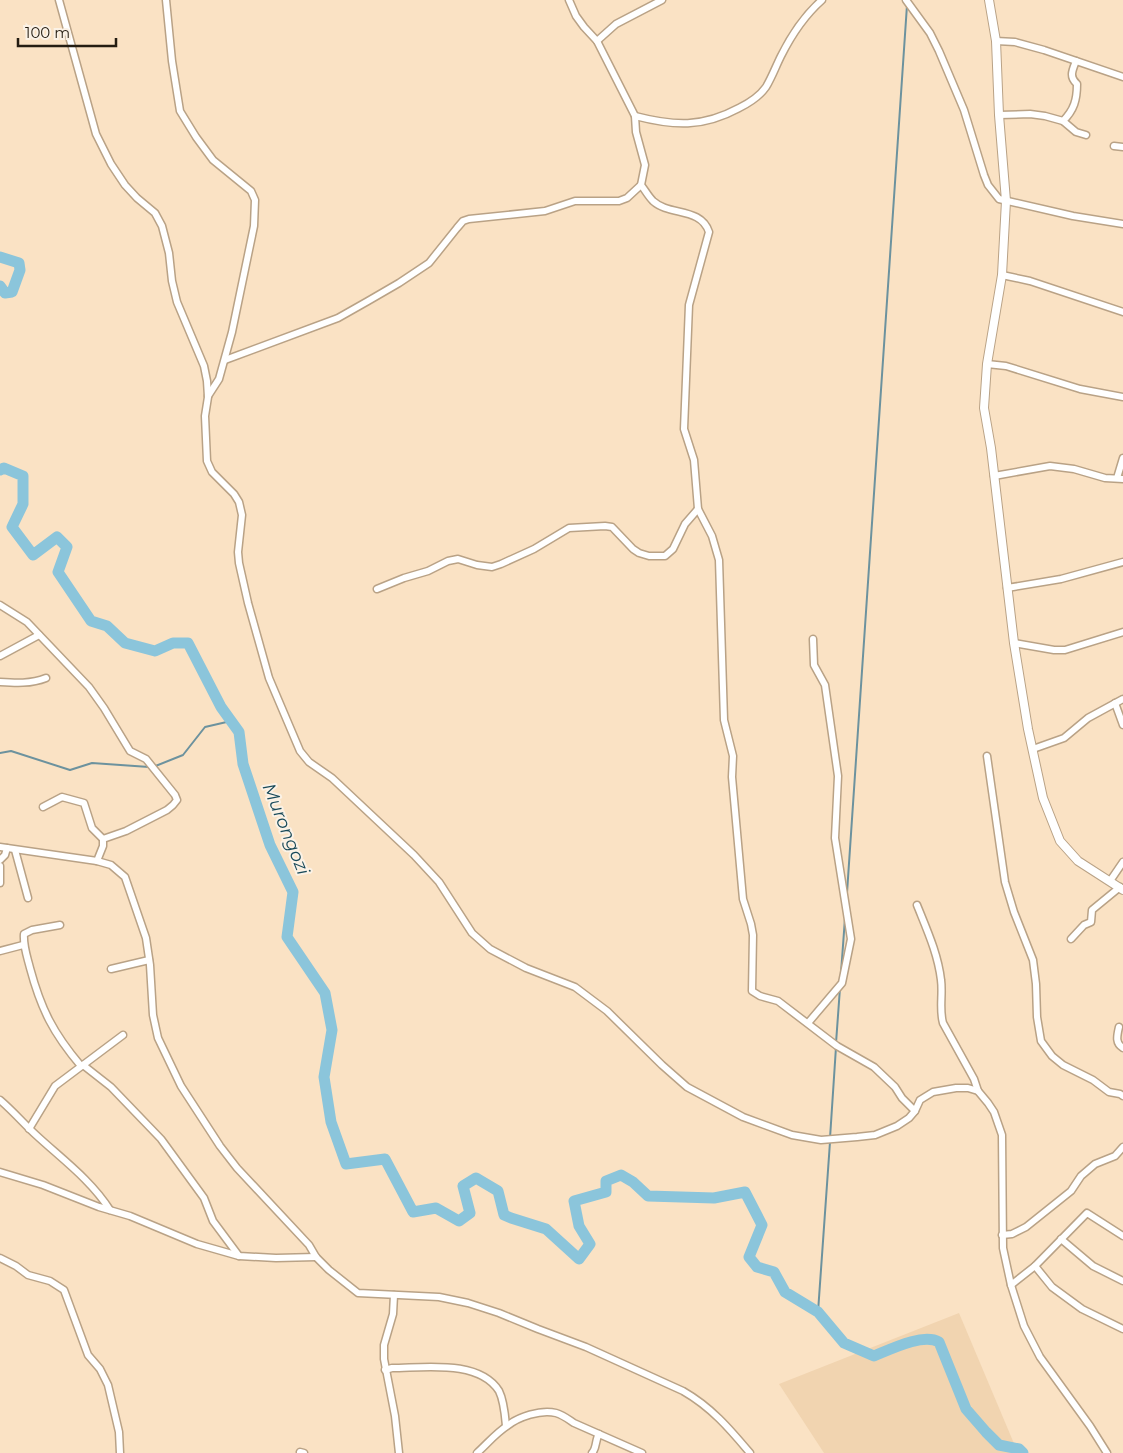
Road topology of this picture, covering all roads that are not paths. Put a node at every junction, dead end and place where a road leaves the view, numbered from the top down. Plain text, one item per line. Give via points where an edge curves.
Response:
1 (59, 0) edge
2 (166, 0) edge
3 (569, 0) edge
4 (662, 0) edge
5 (822, 0) edge
6 (906, 0) edge
7 (989, 0) edge
8 (597, 41) junction
9 (996, 41) junction
10 (1076, 61) junction
11 (1123, 77) edge
12 (634, 116) junction
13 (999, 116) junction
14 (1063, 122) junction
15 (1086, 135) dead end
16 (1114, 146) dead end
17 (1123, 147) edge
18 (641, 185) junction
19 (1006, 201) junction
20 (1123, 224) edge
21 (1002, 275) junction
22 (1123, 312) edge
23 (225, 360) junction
24 (987, 364) junction
25 (208, 397) junction
26 (1123, 397) edge
27 (1123, 458) edge
28 (994, 476) junction
29 (1120, 479) edge
30 (698, 509) junction
31 (1123, 562) edge
32 (1007, 588) junction
33 (377, 589) dead end
34 (0, 605) edge
35 (1123, 632) edge
36 (39, 636) junction
37 (813, 639) dead end
38 (1014, 643) junction
39 (0, 656) edge
40 (46, 678) dead end
41 (0, 682) edge
42 (1123, 699) edge
43 (1115, 703) junction
44 (1123, 725) edge
45 (1033, 749) junction
46 (987, 756) dead end
47 (43, 807) dead end
48 (103, 839) junction
49 (3, 847) edge
50 (15, 850) junction
51 (0, 860) edge
52 (97, 861) junction
53 (1123, 862) edge
54 (0, 866) edge
55 (1110, 881) junction
56 (0, 883) edge
57 (1121, 888) edge
58 (28, 898) dead end
59 (917, 905) dead end
60 (60, 925) dead end
61 (1071, 940) dead end
62 (23, 945) junction
63 (0, 952) edge
64 (149, 960) junction
65 (110, 969) dead end
66 (808, 1023) junction
67 (1119, 1027) dead end
68 (123, 1035) dead end
69 (1123, 1048) edge
70 (82, 1065) junction
71 (978, 1091) junction
72 (1123, 1096) edge
73 (0, 1100) edge
74 (915, 1111) junction
75 (29, 1129) junction
76 (1123, 1147) edge
77 (3, 1173) edge
78 (0, 1181) edge
79 (110, 1210) junction
80 (1002, 1235) junction
81 (1123, 1236) edge
82 (1061, 1239) junction
83 (239, 1256) junction
84 (316, 1257) junction
85 (0, 1258) edge
86 (1035, 1266) junction
87 (1123, 1280) edge
88 (1010, 1284) junction
89 (394, 1295) junction
90 (1123, 1329) edge
91 (385, 1370) junction
92 (506, 1426) junction
93 (599, 1434) junction
94 (120, 1453) edge
95 (399, 1453) edge
96 (477, 1453) edge
97 (592, 1453) edge
98 (642, 1453) edge
99 (750, 1453) edge
100 (1108, 1453) edge

1 - 25 street via 96,134 125,185 155,213 162,226 176,302 204,366
2 - 23 street via 180,111 213,160 251,192 255,200 246,269
3 - 8 street via 576,16
4 - 8 street via 616,24
5 - 12 street via 787,44 766,86 748,103 696,124
6 - 19 street via 939,51 964,110 988,185 999,199
7 - 9 street
8 - 12 street
9 - 10 street via 1015,42
9 - 13 street
10 - 11 street
10 - 14 street via 1071,77 1077,84 1076,101
12 - 18 street via 646,165
13 - 14 street via 1030,114
13 - 19 street
14 - 15 street
16 - 17 street
18 - 23 street via 627,198 618,201 574,201 545,211 463,221 429,263 376,297 338,318
18 - 30 street via 654,202 699,217 709,232 689,305 683,411 685,435 694,460
19 - 20 street
19 - 21 street
21 - 22 street
21 - 24 street
23 - 25 street
24 - 26 street via 1006,366 1080,389
24 - 28 street via 984,408
25 - 74 street via 205,416 207,461 212,472 234,494 242,514 238,552 248,603 270,678 300,751 414,855 439,882 472,933 504,957 574,987 607,1011 687,1087 743,1117 792,1135 821,1140 875,1135 897,1126
27 - 29 street
28 - 29 street via 1050,466
28 - 32 street
30 - 33 street via 684,524 673,549 665,556 639,553 612,527 569,528 501,564 477,565 458,559 448,561
30 - 66 street via 712,536 719,560 724,720 734,756 732,777 743,899 753,935 752,990 778,1001
31 - 32 street via 1060,579
32 - 38 street
34 - 36 street via 27,622
35 - 38 street via 1065,650
36 - 39 street
36 - 48 street via 89,687 130,751 146,759 177,800 167,810
37 - 66 street via 814,665 825,685 838,776 835,838 851,939 842,984
38 - 45 street
40 - 41 street via 18,683
42 - 43 street
43 - 44 street
43 - 45 street via 1088,718 1064,738
45 - 55 street via 1043,798 1060,841 1078,861
46 - 72 street via 1006,882 1033,960 1041,1040 1063,1065 1109,1092
47 - 48 street via 62,797 84,803 92,828
48 - 52 street
49 - 50 street
49 - 51 street via 5,855
50 - 52 street
50 - 58 street
52 - 64 street via 111,865 125,877 146,938
53 - 55 street
54 - 56 street
55 - 57 street
57 - 61 street via 1092,910 1091,922
59 - 71 street via 939,965 942,1017
60 - 62 street via 24,934
62 - 63 street
62 - 70 street via 44,1013 67,1049
64 - 65 street
64 - 84 street via 158,1038 181,1086 237,1168 309,1245
66 - 74 street via 837,1046 874,1067
67 - 69 street via 1117,1041
68 - 70 street
70 - 75 street via 51,1090
70 - 83 street via 111,1087 161,1139 204,1198 213,1220
71 - 74 street via 956,1088 932,1092 920,1100
71 - 80 street via 994,1112 1002,1135
73 - 75 street
75 - 79 street via 86,1180
76 - 80 street via 1115,1156 1095,1164 1071,1191 1026,1227
77 - 78 street
77 - 79 street
79 - 83 street via 197,1244
80 - 88 street
81 - 82 street via 1087,1213
82 - 86 street
82 - 87 street via 1092,1266
83 - 84 street
84 - 89 street via 358,1293
85 - 94 street via 64,1290 88,1355 108,1385 119,1432
86 - 88 street
86 - 90 street via 1052,1287 1082,1309
88 - 100 street via 1024,1326 1040,1357
89 - 91 street via 393,1314 384,1345
89 - 99 street via 468,1303 627,1365 698,1400 718,1416
91 - 92 street via 450,1367 481,1376 498,1391
91 - 95 street
92 - 93 street via 525,1416 554,1413
92 - 96 street
93 - 97 street
93 - 98 street

